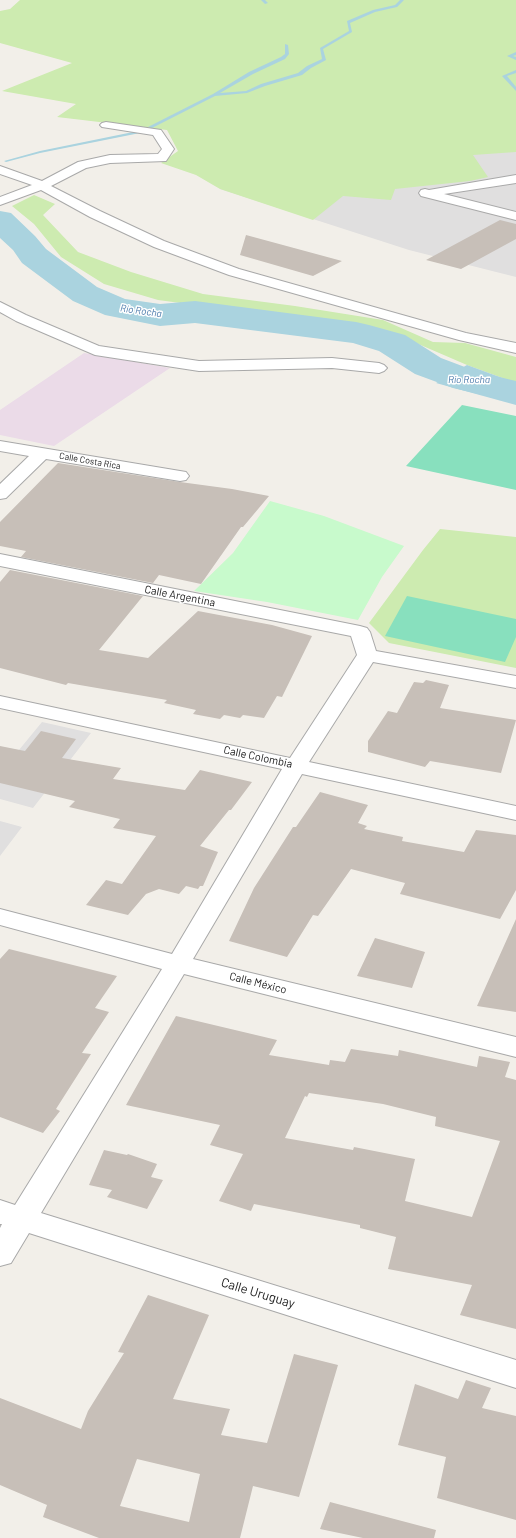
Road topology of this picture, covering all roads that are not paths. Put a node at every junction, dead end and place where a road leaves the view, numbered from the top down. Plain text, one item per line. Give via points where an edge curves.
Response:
1 (106, 125) dead end
2 (0, 170) edge
3 (516, 179) edge
4 (41, 186) junction
5 (5, 199) edge
6 (516, 216) edge
7 (0, 306) edge
8 (516, 348) edge
9 (379, 368) dead end
10 (0, 446) edge
11 (42, 453) junction
12 (180, 476) dead end
13 (0, 494) edge
14 (0, 560) edge
15 (367, 655) junction
16 (516, 682) edge
17 (0, 702) edge
18 (296, 765) junction
19 (516, 813) edge
20 (0, 917) edge
21 (178, 964) junction
22 (516, 1047) edge
23 (10, 1216) edge
24 (0, 1254) edge
25 (516, 1374) edge

1 - 4 street via 157,132 168,149 162,158 110,160 82,165
2 - 4 street
3 - 6 street via 425,194
4 - 5 street
4 - 8 street via 159,244 234,272 464,337
7 - 9 street via 21,318 95,350 198,366 332,363
10 - 11 street, Calle Costa Rica
11 - 12 street, Calle Costa Rica
11 - 13 street
14 - 15 street, Calle Argentina via 360,632
15 - 16 street
15 - 18 street
17 - 18 street, Calle Colombia
18 - 19 street, Calle Colombia
18 - 21 street
20 - 21 street, Calle México
21 - 22 street, Calle México
21 - 23 street
23 - 24 street
23 - 25 street, Calle Uruguay

